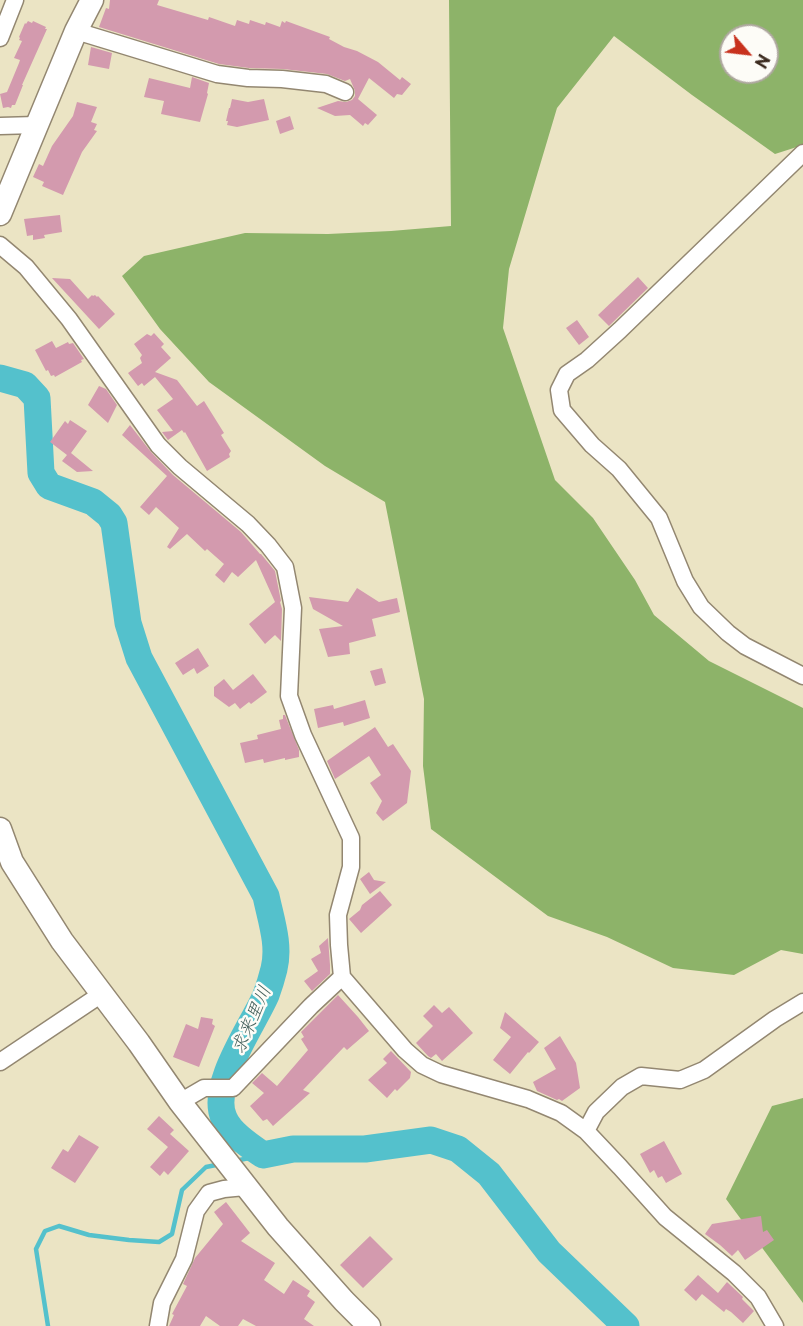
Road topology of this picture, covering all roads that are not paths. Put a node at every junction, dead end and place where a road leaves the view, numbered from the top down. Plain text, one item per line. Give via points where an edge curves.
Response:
1 (15, 0) edge
2 (92, 0) edge
3 (75, 31) junction
4 (0, 38) edge
5 (345, 92) dead end
6 (36, 125) junction
7 (0, 126) edge
8 (803, 153) edge
9 (0, 213) edge
10 (0, 245) edge
11 (803, 676) edge
12 (0, 829) edge
13 (342, 977) junction
14 (103, 993) junction
15 (803, 1002) edge
16 (0, 1062) edge
17 (180, 1102) junction
18 (586, 1131) junction
19 (241, 1182) junction
20 (158, 1326) edge
21 (369, 1326) edge
22 (775, 1326) edge

1 - 4 street
2 - 3 street
3 - 5 street via 217,74 326,84
3 - 6 street
6 - 7 street
6 - 9 street
8 - 11 street via 620,330 567,374 559,390 562,410 592,445 620,469 659,518 685,581 701,607 746,646
10 - 13 street via 26,267 69,319 158,446 248,524 285,567 293,608 289,696 351,838 351,867 338,915
12 - 14 street via 12,862 62,941
13 - 17 street via 233,1088 204,1088
13 - 18 street via 422,1065 528,1099 561,1113
14 - 16 street
14 - 17 street
15 - 18 street via 704,1070 680,1080 641,1076 622,1087 596,1112
17 - 19 street
18 - 22 street via 665,1216 758,1297
19 - 20 street via 208,1193 196,1211 184,1259 162,1303
19 - 21 street

